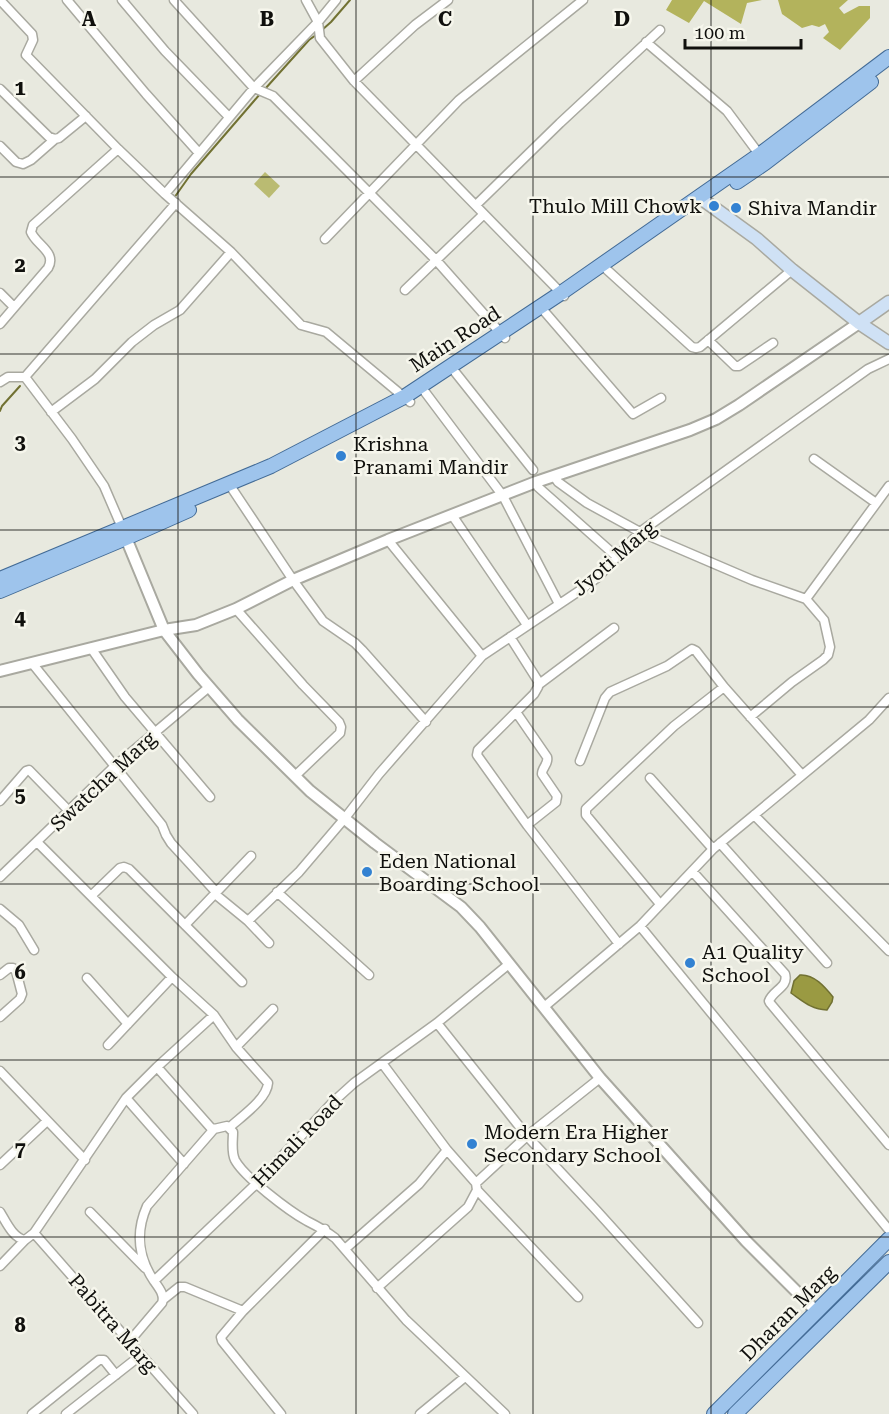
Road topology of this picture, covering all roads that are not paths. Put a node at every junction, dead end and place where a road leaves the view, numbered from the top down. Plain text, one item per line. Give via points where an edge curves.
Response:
1 (0, 0) edge
2 (67, 0) edge
3 (122, 0) edge
4 (174, 0) edge
5 (306, 0) edge
6 (336, 0) edge
7 (448, 0) edge
8 (583, 0) edge
9 (318, 22) junction
10 (660, 30) dead end
11 (646, 42) junction
12 (889, 57) edge
13 (889, 68) edge
14 (354, 81) junction
15 (0, 88) edge
16 (254, 88) junction
17 (86, 116) junction
18 (229, 117) junction
19 (55, 139) junction
20 (416, 145) junction
21 (0, 146) edge
22 (118, 149) junction
23 (199, 153) junction
24 (762, 159) junction
25 (370, 192) junction
26 (165, 194) junction
27 (706, 202) junction
28 (176, 203) junction
29 (476, 205) junction
30 (484, 214) junction
31 (325, 239) dead end
32 (231, 252) junction
33 (436, 260) junction
34 (605, 268) junction
35 (792, 270) junction
36 (405, 290) dead end
37 (0, 293) edge
38 (563, 295) junction
39 (889, 302) edge
40 (14, 307) junction
41 (544, 311) junction
42 (859, 323) junction
43 (0, 324) edge
44 (503, 336) junction
45 (708, 340) junction
46 (773, 343) dead end
47 (889, 343) edge
48 (889, 359) edge
49 (454, 372) junction
50 (25, 377) junction
51 (0, 382) edge
52 (425, 392) junction
53 (661, 398) dead end
54 (407, 399) junction
55 (51, 412) junction
56 (814, 459) dead end
57 (533, 470) dead end
58 (554, 476) junction
59 (536, 482) junction
60 (889, 486) edge
61 (233, 490) junction
62 (503, 495) junction
63 (876, 503) junction
64 (452, 515) junction
65 (640, 532) junction
66 (124, 533) junction
67 (388, 540) junction
68 (616, 557) junction
69 (0, 579) edge
70 (293, 580) junction
71 (0, 591) edge
72 (806, 599) junction
73 (558, 604) junction
74 (236, 609) junction
75 (527, 625) junction
76 (615, 628) dead end
77 (164, 630) junction
78 (510, 637) junction
79 (92, 648) junction
80 (482, 656) junction
81 (32, 663) junction
82 (0, 671) edge
83 (538, 685) junction
84 (210, 687) junction
85 (724, 687) junction
86 (889, 698) edge
87 (516, 712) junction
88 (750, 717) junction
89 (426, 722) junction
90 (154, 733) junction
91 (580, 761) dead end
92 (115, 766) junction
93 (295, 776) junction
94 (802, 776) junction
95 (650, 778) dead end
96 (210, 797) dead end
97 (0, 801) edge
98 (69, 811) junction
99 (754, 815) junction
100 (345, 818) junction
101 (527, 825) junction
102 (37, 842) junction
103 (716, 846) junction
104 (251, 856) dead end
105 (692, 871) junction
106 (0, 877) edge
107 (278, 892) junction
108 (215, 893) junction
109 (91, 896) junction
110 (660, 904) junction
111 (0, 909) edge
112 (248, 921) junction
113 (185, 925) junction
114 (640, 926) junction
115 (268, 943) dead end
116 (618, 944) junction
117 (34, 950) dead end
118 (889, 951) edge
119 (827, 963) dead end
120 (509, 964) junction
121 (0, 975) edge
122 (369, 975) dead end
123 (172, 977) junction
124 (87, 978) dead end
125 (242, 982) dead end
126 (544, 1007) junction
127 (273, 1009) dead end
128 (214, 1015) junction
129 (0, 1017) edge
130 (437, 1023) junction
131 (128, 1024) junction
132 (108, 1045) dead end
133 (236, 1047) junction
134 (382, 1063) junction
135 (157, 1067) junction
136 (1, 1075) edge
137 (600, 1078) junction
138 (126, 1098) junction
139 (47, 1121) junction
140 (230, 1127) junction
141 (214, 1129) junction
142 (527, 1136) junction
143 (889, 1145) edge
144 (447, 1150) junction
145 (85, 1160) junction
146 (184, 1164) junction
147 (0, 1165) edge
148 (256, 1184) junction
149 (476, 1186) junction
150 (0, 1212) edge
151 (90, 1212) dead end
152 (325, 1229) junction
153 (889, 1230) edge
154 (34, 1233) junction
155 (889, 1239) edge
156 (25, 1240) junction
157 (345, 1249) junction
158 (889, 1262) edge
159 (0, 1266) edge
160 (146, 1268) junction
161 (154, 1281) junction
162 (376, 1287) junction
163 (578, 1297) dead end
164 (164, 1299) junction
165 (243, 1311) junction
166 (817, 1312) junction
167 (698, 1323) dead end
168 (129, 1342) junction
169 (141, 1355) junction
170 (116, 1375) junction
171 (465, 1377) junction
172 (32, 1414) edge
173 (66, 1414) edge
174 (193, 1414) edge
175 (281, 1414) edge
176 (422, 1414) edge
177 (505, 1414) edge
178 (714, 1414) edge
179 (735, 1414) edge

1 - 17 street via 32,34 26,55
2 - 23 street
3 - 18 street
4 - 16 street
5 - 9 street
6 - 9 street
7 - 14 street
8 - 20 street via 459,100
9 - 14 street via 320,38
9 - 16 street
10 - 11 street
11 - 24 street via 727,111
11 - 29 street
12 - 24 main road, Main Road
13 - 24 main road, Main Road
14 - 20 street
15 - 19 street
16 - 18 street
16 - 25 street via 273,96
17 - 19 street
17 - 22 street
18 - 23 street
19 - 21 street via 23,164
20 - 25 street
20 - 29 street
22 - 26 street
22 - 40 street via 33,225 30,232 51,256 51,262
23 - 26 street
24 - 27 main road, Main Road
24 - 38 main road, Main Road
25 - 31 street
25 - 33 street
26 - 28 street
27 - 34 main road, Main Road
27 - 35 main road
28 - 32 street
28 - 50 street
29 - 30 street
30 - 33 street
30 - 38 street
32 - 54 street via 301,325 326,332
32 - 55 street via 180,310 132,342 95,379
33 - 36 street
33 - 44 street
34 - 38 main road, Main Road
34 - 45 street via 692,347 700,347
35 - 42 main road
35 - 45 street
37 - 40 street
38 - 41 main road, Main Road
38 - 44 main road, Main Road
39 - 42 main road
40 - 43 street
41 - 44 main road, Main Road
41 - 53 street via 633,414
42 - 47 main road
42 - 58 street via 716,419
44 - 49 main road, Main Road
44 - 54 main road, Main Road
45 - 46 street via 735,366
48 - 65 street, Jyoti Marg via 868,369
49 - 52 main road, Main Road
49 - 57 street
50 - 51 street via 8,377
50 - 55 street
52 - 54 main road, Main Road
52 - 62 street
54 - 61 main road, Main Road via 333,444
54 - 66 main road, Main Road
55 - 66 street via 104,486
56 - 63 street
58 - 59 street
58 - 65 street via 587,503
59 - 62 street
59 - 68 street
60 - 63 street
61 - 66 main road, Main Road
61 - 70 street
62 - 64 street
62 - 73 street
63 - 72 street
64 - 67 street
64 - 75 street
65 - 68 street, Jyoti Marg
65 - 72 street
66 - 69 main road, Main Road
66 - 71 main road, Main Road
66 - 77 street
67 - 70 street
67 - 80 street
68 - 73 street, Jyoti Marg via 598,577
70 - 74 street
70 - 89 street via 323,621 355,643
72 - 88 street via 824,620 828,655
73 - 75 street, Jyoti Marg
74 - 77 street via 196,625
74 - 93 street via 341,727 340,733
75 - 78 street, Jyoti Marg
76 - 83 street
77 - 79 street
77 - 84 street
78 - 80 street, Jyoti Marg
78 - 83 street
79 - 81 street
79 - 90 street
80 - 89 street, Jyoti Marg
81 - 82 street
81 - 92 street
83 - 87 street
84 - 90 street, Swatcha Marg
84 - 93 street
85 - 88 street
85 - 91 street via 696,651 690,650 668,666 610,692
85 - 110 street via 674,726 586,809 586,815
86 - 94 street via 869,720
87 - 101 street via 547,757 542,774 558,799
87 - 101 street via 477,753
88 - 94 street
89 - 100 street, Jyoti Marg
90 - 92 street, Swatcha Marg
90 - 96 street
92 - 98 street, Swatcha Marg
92 - 108 street via 162,825 171,843
93 - 100 street
94 - 99 street
95 - 103 street
97 - 98 street via 29,770
98 - 102 street, Swatcha Marg
99 - 103 street
99 - 118 street
100 - 107 street, Jyoti Marg
100 - 120 street via 461,907
101 - 116 street
102 - 106 street, Swatcha Marg
102 - 109 street
103 - 105 street
103 - 119 street
104 - 108 street
105 - 110 street
105 - 143 street via 785,974 786,982 771,996 770,1003
107 - 112 street, Jyoti Marg
107 - 122 street
108 - 112 street
108 - 113 street
109 - 113 street via 120,868 127,867
109 - 123 street
110 - 114 street
111 - 117 street via 19,926
112 - 115 street
113 - 125 street
114 - 116 street
114 - 153 street
116 - 126 street
120 - 126 street
120 - 130 street, Himali Road
121 - 129 street via 14,968 22,994
123 - 128 street
123 - 131 street
124 - 131 street
126 - 137 street
127 - 133 street
128 - 133 street
128 - 135 street
130 - 134 street, Himali Road
130 - 142 street
131 - 132 street
133 - 140 street via 268,1083 268,1090
134 - 144 street
134 - 148 street, Himali Road via 333,1102
135 - 138 street
135 - 141 street
136 - 139 street
137 - 142 street
137 - 166 street via 746,1241
138 - 145 street
138 - 146 street
139 - 145 street
139 - 147 street
140 - 141 street
140 - 148 street via 235,1160
141 - 146 street
142 - 149 street
142 - 167 street
144 - 149 street
144 - 157 street via 418,1184
145 - 154 street
146 - 160 street via 147,1206 141,1219 140,1245
148 - 152 street
148 - 161 street, Himali Road
149 - 162 street via 468,1207
149 - 163 street
150 - 156 street via 16,1236
151 - 160 street
152 - 157 street
152 - 165 street
154 - 156 street
154 - 168 street, Pabitra Marg
155 - 166 main road, Dharan Marg
156 - 159 street
157 - 162 street
158 - 179 main road, Dharan Marg
160 - 161 street
161 - 164 street
162 - 171 street
164 - 165 street via 185,1287
164 - 168 street
165 - 175 street via 221,1340
166 - 178 main road, Dharan Marg
168 - 169 street, Pabitra Marg
169 - 170 street
169 - 174 street, Pabitra Marg
170 - 172 street via 104,1360 99,1360
170 - 173 street
171 - 176 street
171 - 177 street

